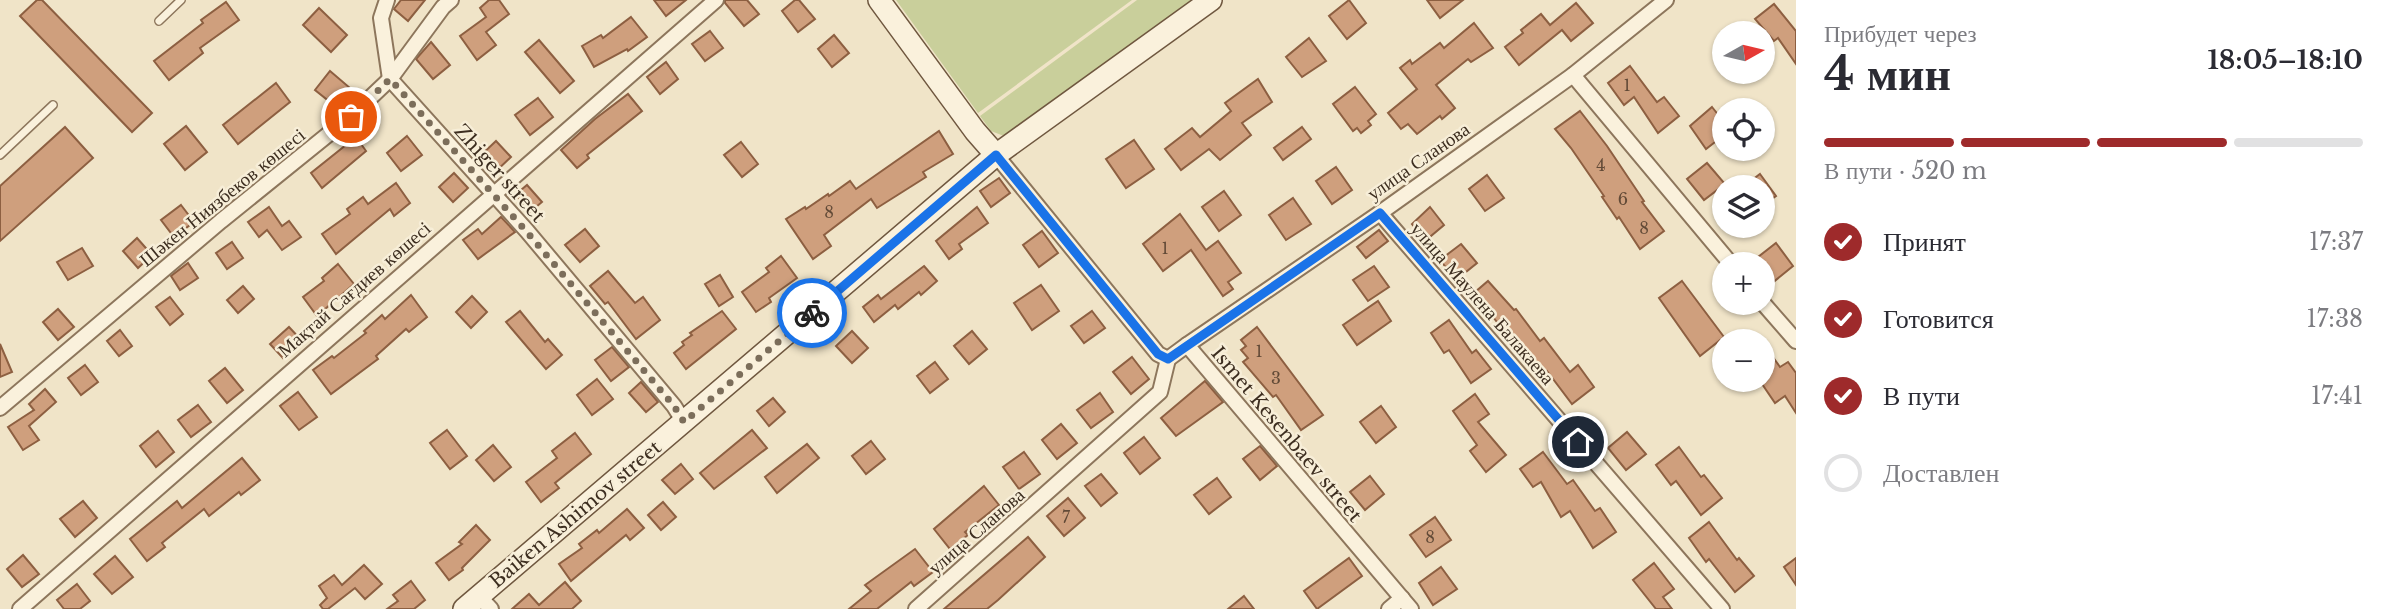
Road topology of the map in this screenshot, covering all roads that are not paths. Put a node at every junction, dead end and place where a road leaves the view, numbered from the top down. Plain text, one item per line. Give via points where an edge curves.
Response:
1 (181, 0) edge
2 (387, 0) edge
3 (451, 0) edge
4 (716, 0) edge
5 (878, 0) edge
6 (1211, 0) edge
7 (1666, 0) edge
8 (159, 21) dead end
9 (1573, 75) junction
10 (390, 79) junction
11 (54, 105) dead end
12 (0, 155) edge
13 (996, 155) junction
14 (492, 194) junction
15 (1380, 213) junction
16 (1721, 252) edge
17 (1773, 315) edge
18 (1796, 341) edge
19 (1187, 345) junction
20 (1168, 359) junction
21 (0, 408) edge
22 (684, 422) junction
23 (1406, 604) edge
24 (478, 605) edge
25 (20, 609) edge
26 (916, 609) edge
27 (1389, 609) edge
28 (1722, 609) edge

1 - 8 lane
2 - 10 street via 381,18
3 - 10 street, Шәкен Ниязбеков көшесі
4 - 14 street, Мақтай Сағдиев көшесі
5 - 13 main road
6 - 13 main road, Baiken Ashimov street
7 - 9 street, улица Сланова
9 - 15 street, улица Сланова
9 - 16 street
10 - 14 street, Zhiger street
10 - 21 street, Шәкен Ниязбеков көшесі via 351,117
11 - 12 lane
13 - 20 street via 1158,354
13 - 22 main road, Baiken Ashimov street
14 - 22 street, Zhiger street
14 - 25 street, Мақтай Сағдиев көшесі
15 - 19 street, улица Сланова
15 - 28 street, улица Маулена Балакаева
17 - 18 street
19 - 20 street, Ismet Kesenbaev street
19 - 23 street, Ismet Kesenbaev street
20 - 26 street, улица Сланова via 1160,391
22 - 24 main road, Baiken Ashimov street
23 - 27 street

